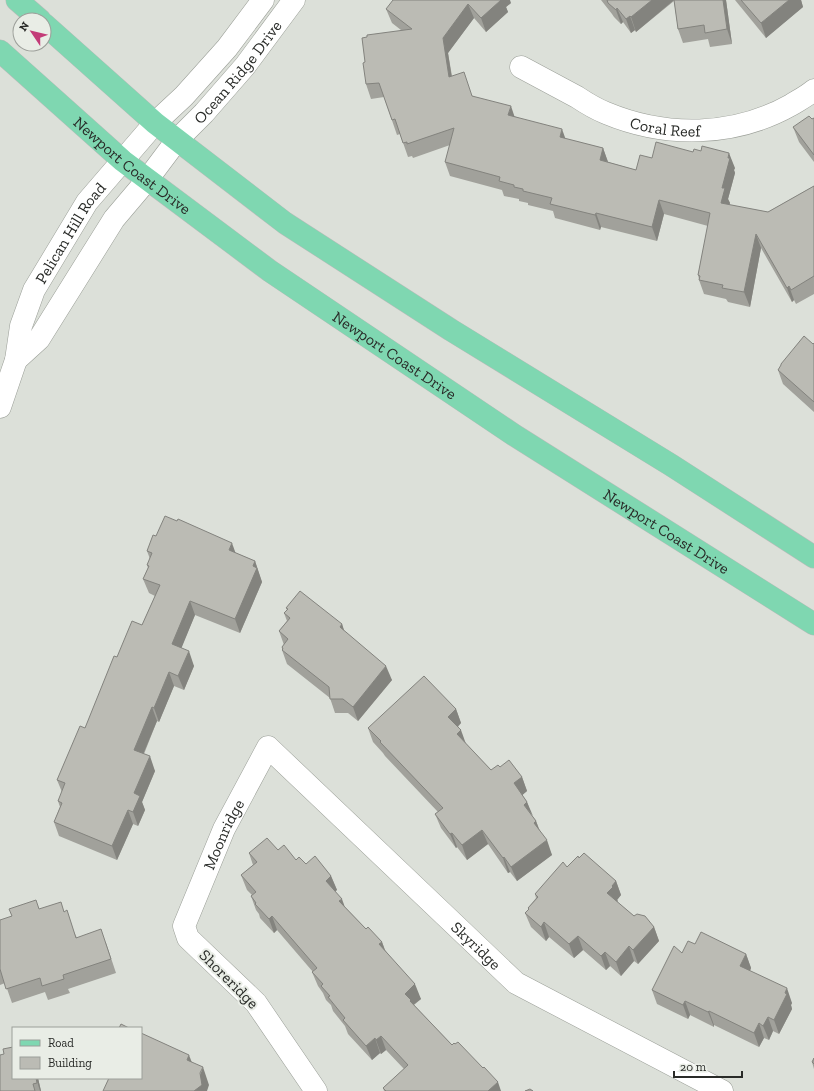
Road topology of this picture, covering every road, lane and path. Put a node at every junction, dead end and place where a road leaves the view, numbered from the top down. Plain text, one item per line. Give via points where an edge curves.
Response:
1 (17, 0) edge
2 (262, 0) edge
3 (294, 0) edge
4 (31, 12) edge
5 (52, 31) edge
6 (0, 51) edge
7 (521, 67) dead end
8 (814, 90) edge
9 (155, 123) junction
10 (177, 140) junction
11 (123, 160) junction
12 (147, 180) junction
13 (8, 355) edge
14 (0, 407) edge
15 (814, 557) edge
16 (814, 624) edge
17 (268, 747) joint
18 (184, 926) joint
19 (316, 1091) edge
20 (722, 1091) edge

1 - 4 main road
2 - 9 street, Ocean Ridge Drive via 227,48 184,96
3 - 10 street, Ocean Ridge Drive via 245,66
5 - 9 main road
6 - 11 main road, Newport Coast Drive
7 - 8 street, Coral Reef via 605,113 639,125 672,130 706,131 744,125 778,112
9 - 10 main road
9 - 11 street, Pelican Hill Road
10 - 12 street, Pelican Hill Road
10 - 15 main road via 285,223 451,330 671,464
11 - 12 main road, Newport Coast Drive
11 - 13 street, Pelican Hill Road via 87,202 34,290
12 - 13 street, Pelican Hill Road via 114,219 38,339
12 - 16 main road, Newport Coast Drive via 270,271 514,435
13 - 14 street, Pelican Hill Road
17 - 18 street, Moonridge via 224,829
17 - 20 street, Skyridge via 516,983
18 - 19 street, Shoreridge via 188,938 256,1003

